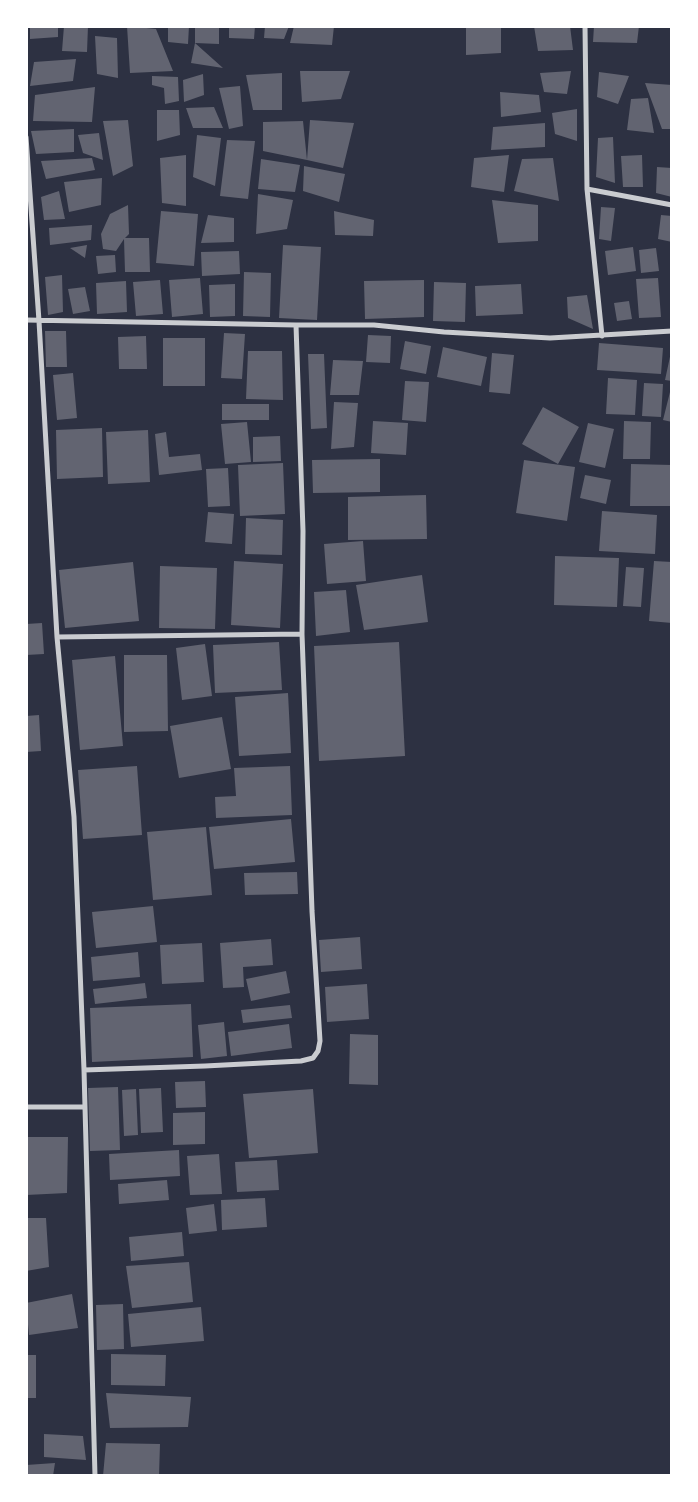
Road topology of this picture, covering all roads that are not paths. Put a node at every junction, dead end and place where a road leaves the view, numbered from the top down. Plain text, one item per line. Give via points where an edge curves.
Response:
1 (585, 26) edge
2 (26, 137) edge
3 (587, 188) junction
4 (672, 205) edge
5 (26, 320) edge
6 (39, 321) junction
7 (296, 325) junction
8 (672, 331) edge
9 (602, 336) junction
10 (302, 634) junction
11 (57, 637) junction
12 (84, 1070) junction
13 (84, 1106) junction
14 (26, 1107) edge
15 (95, 1476) edge

1 - 3 street
2 - 6 street
3 - 4 street
3 - 9 street
5 - 6 street
6 - 7 street
6 - 11 street
7 - 9 street via 374,325 550,338
7 - 10 street via 303,531
8 - 9 street
10 - 11 street
10 - 12 street via 320,1041 316,1056 301,1061
11 - 12 street via 74,817
12 - 13 street
13 - 14 street
13 - 15 street

